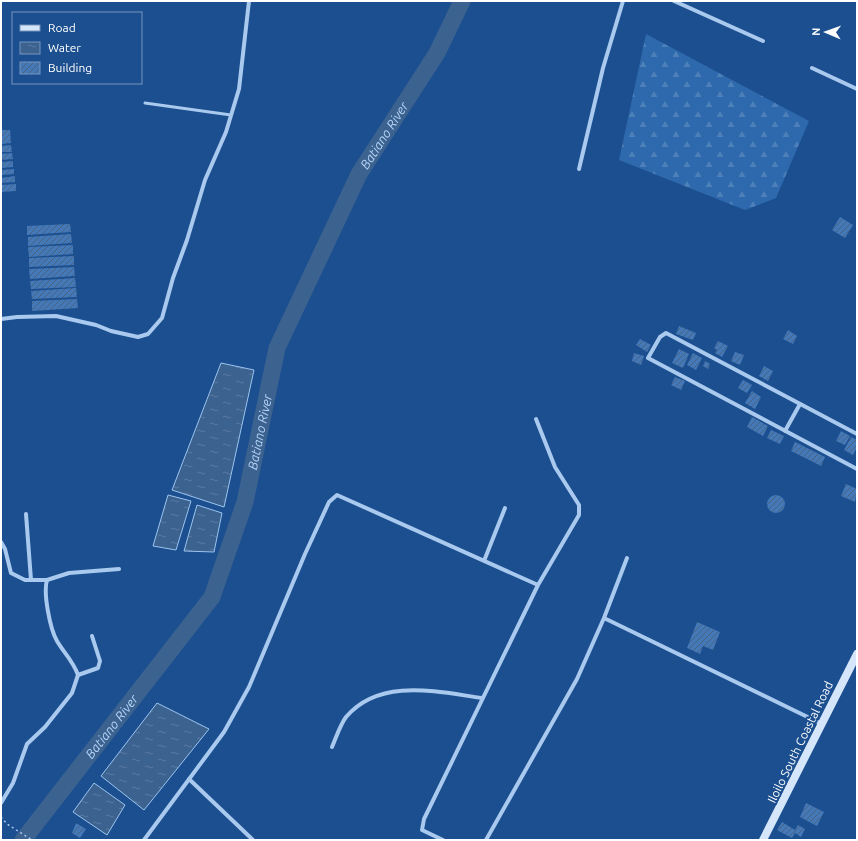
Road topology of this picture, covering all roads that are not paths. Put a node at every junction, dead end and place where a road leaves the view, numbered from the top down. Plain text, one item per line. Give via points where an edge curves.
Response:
1 (249, 1) edge
2 (623, 1) edge
3 (674, 1) edge
4 (763, 41) dead end
5 (812, 68) dead end
6 (857, 89) edge
7 (144, 103) dead end
8 (231, 115) junction
9 (579, 168) dead end
10 (1, 319) edge
11 (800, 404) junction
12 (536, 419) dead end
13 (785, 431) junction
14 (857, 434) edge
15 (857, 469) edge
16 (505, 508) dead end
17 (26, 514) dead end
18 (1, 542) edge
19 (626, 558) dead end
20 (484, 561) junction
21 (119, 569) dead end
22 (31, 580) junction
23 (46, 580) junction
24 (538, 585) junction
25 (604, 618) junction
26 (92, 636) dead end
27 (857, 654) edge
28 (78, 674) junction
29 (482, 698) junction
30 (822, 724) junction
31 (332, 747) dead end
32 (188, 779) junction
33 (1, 803) edge
34 (144, 840) edge
35 (253, 840) edge
36 (443, 840) edge
37 (486, 840) edge
38 (763, 840) edge

1 - 8 street via 239,89
2 - 9 street via 603,68
3 - 4 street
5 - 6 street
7 - 8 lane
8 - 10 street via 203,186 189,234 172,278 166,309 162,318 148,334 138,337 56,316
11 - 13 street
11 - 13 street via 666,333 660,337 648,358
11 - 14 street
12 - 24 street via 555,467 579,505 579,515
13 - 15 street
16 - 20 street
17 - 22 street
18 - 22 street via 11,573
19 - 25 street
20 - 24 street
20 - 32 street via 337,495 329,502 305,554 249,687 224,732
21 - 23 street via 69,573
22 - 23 street
23 - 28 street via 48,608 56,640
24 - 29 street
25 - 30 street
25 - 37 street via 577,679
26 - 28 street via 100,661 98,668
27 - 30 street, Iloilo South Coastal Road
28 - 33 street via 72,693 45,727 27,744 13,783
29 - 31 street via 419,689 388,693 364,701 346,718
29 - 36 street via 424,819 422,830
30 - 38 street, Iloilo South Coastal Road
32 - 34 street
32 - 35 street

